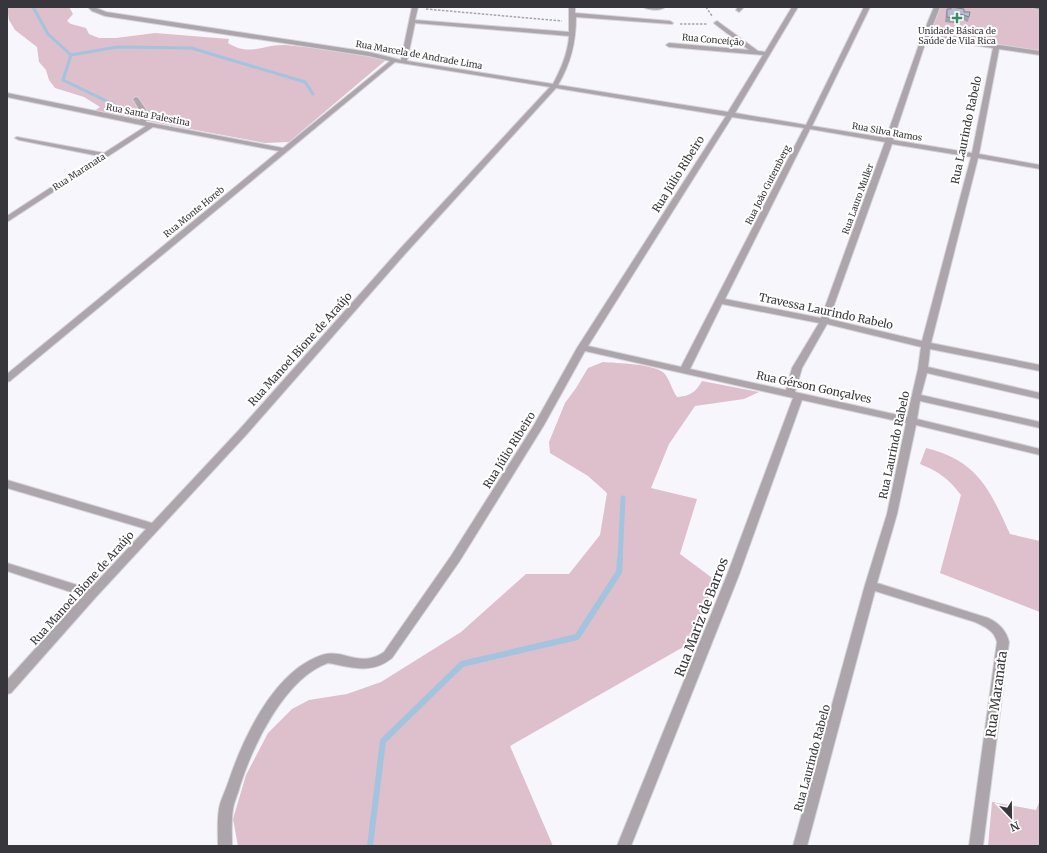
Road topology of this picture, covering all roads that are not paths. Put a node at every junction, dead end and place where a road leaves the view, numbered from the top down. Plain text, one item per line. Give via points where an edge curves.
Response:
1 (91, 7) edge
2 (415, 7) edge
3 (646, 7) edge
4 (795, 7) edge
5 (868, 7) edge
6 (936, 7) edge
7 (1035, 7) edge
8 (661, 8) edge
9 (1040, 8) edge
10 (572, 15) edge
11 (412, 21) junction
12 (670, 22) road end
13 (717, 23) road end
14 (572, 34) junction
15 (925, 36) junction
16 (669, 45) dead end
17 (996, 46) junction
18 (1040, 52) edge
19 (756, 53) junction
20 (767, 54) junction
21 (394, 60) junction
22 (404, 62) junction
23 (554, 87) junction
24 (7, 95) edge
25 (136, 100) dead end
26 (730, 114) junction
27 (142, 123) junction
28 (152, 125) junction
29 (808, 127) junction
30 (19, 138) dead end
31 (890, 141) junction
32 (285, 150) junction
33 (105, 155) junction
34 (974, 156) junction
35 (1040, 167) edge
36 (7, 220) edge
37 (721, 301) junction
38 (824, 321) junction
39 (926, 345) junction
40 (582, 348) junction
41 (1040, 365) edge
42 (923, 370) junction
43 (684, 371) junction
44 (7, 379) edge
45 (794, 394) junction
46 (1040, 396) edge
47 (916, 397) junction
48 (912, 420) junction
49 (1040, 426) edge
50 (1040, 452) edge
51 (7, 484) edge
52 (154, 527) junction
53 (7, 567) edge
54 (871, 585) junction
55 (92, 594) junction
56 (7, 689) edge
57 (225, 846) edge
58 (624, 846) edge
59 (800, 846) edge
60 (976, 846) edge

1 - 21 street, Rua Marcela de Andrade Lima via 105,14
2 - 11 street
3 - 8 street
4 - 20 street, Rua Júlio Ribeiro
5 - 29 street, Rua João Gutemberg
6 - 15 street, Rua Lauro Muller
7 - 9 street
10 - 12 street
10 - 14 street, Rua Manoel Bione de Araújo
11 - 14 street
11 - 22 street
13 - 19 street, Rua Conceição
14 - 23 street, Rua Manoel Bione de Araújo via 567,64
15 - 17 street
15 - 31 street, Rua Lauro Muller
16 - 19 street, Rua Conceição
17 - 18 street
17 - 34 street, Rua Laurindo Rabelo
19 - 20 street, Rua Conceição
20 - 26 street, Rua Júlio Ribeiro
21 - 22 street, Rua Marcela de Andrade Lima
21 - 32 street, Rua Monte Horeb
22 - 23 street, Rua Marcela de Andrade Lima
23 - 26 street, Rua Marcela de Andrade Lima
23 - 52 street, Rua Manoel Bione de Araújo
24 - 27 street, Rua Santa Palestina
25 - 27 street via 144,111
26 - 29 street, Rua Silva Ramos
26 - 40 street, Rua Júlio Ribeiro
27 - 28 street, Rua Santa Palestina
28 - 32 street, Rua Santa Palestina
28 - 33 street, Rua Maranata
29 - 31 street, Rua Silva Ramos
29 - 37 street, Rua João Gutemberg
30 - 33 street
31 - 34 street, Rua Silva Ramos
31 - 38 street, Rua Lauro Muller
32 - 44 street, Rua Monte Horeb
33 - 36 street, Rua Maranata
34 - 35 street, Rua Silva Ramos
34 - 39 street, Rua Laurindo Rabelo
37 - 38 street, Travessa Laurindo Rabelo
37 - 43 street, Rua João Gutemberg
38 - 39 street, Travessa Laurindo Rabelo
38 - 45 street, Rua Lauro Muller via 797,368
39 - 41 street, Travessa Laurindo Rabelo
39 - 42 street, Rua Laurindo Rabelo
40 - 43 street, Rua Gérson Gonçalves
40 - 57 street, Rua Júlio Ribeiro via 539,425 455,559 388,655 370,664 328,658 319,661 309,666 281,692 243,757 226,808
42 - 46 street
42 - 47 street, Rua Laurindo Rabelo
43 - 45 street, Rua Gérson Gonçalves
45 - 48 street, Rua Gérson Gonçalves
45 - 58 street, Rua Mariz de Barros via 700,658
47 - 48 street, Rua Laurindo Rabelo
47 - 49 street
48 - 50 street, Rua Gérson Gonçalves
48 - 54 street, Rua Laurindo Rabelo via 892,514
51 - 52 street
52 - 55 street, Rua Manoel Bione de Araújo
53 - 55 street
54 - 59 street, Rua Laurindo Rabelo
54 - 60 street, Rua Maranata via 990,623 1002,634
55 - 56 street, Rua Manoel Bione de Araújo

